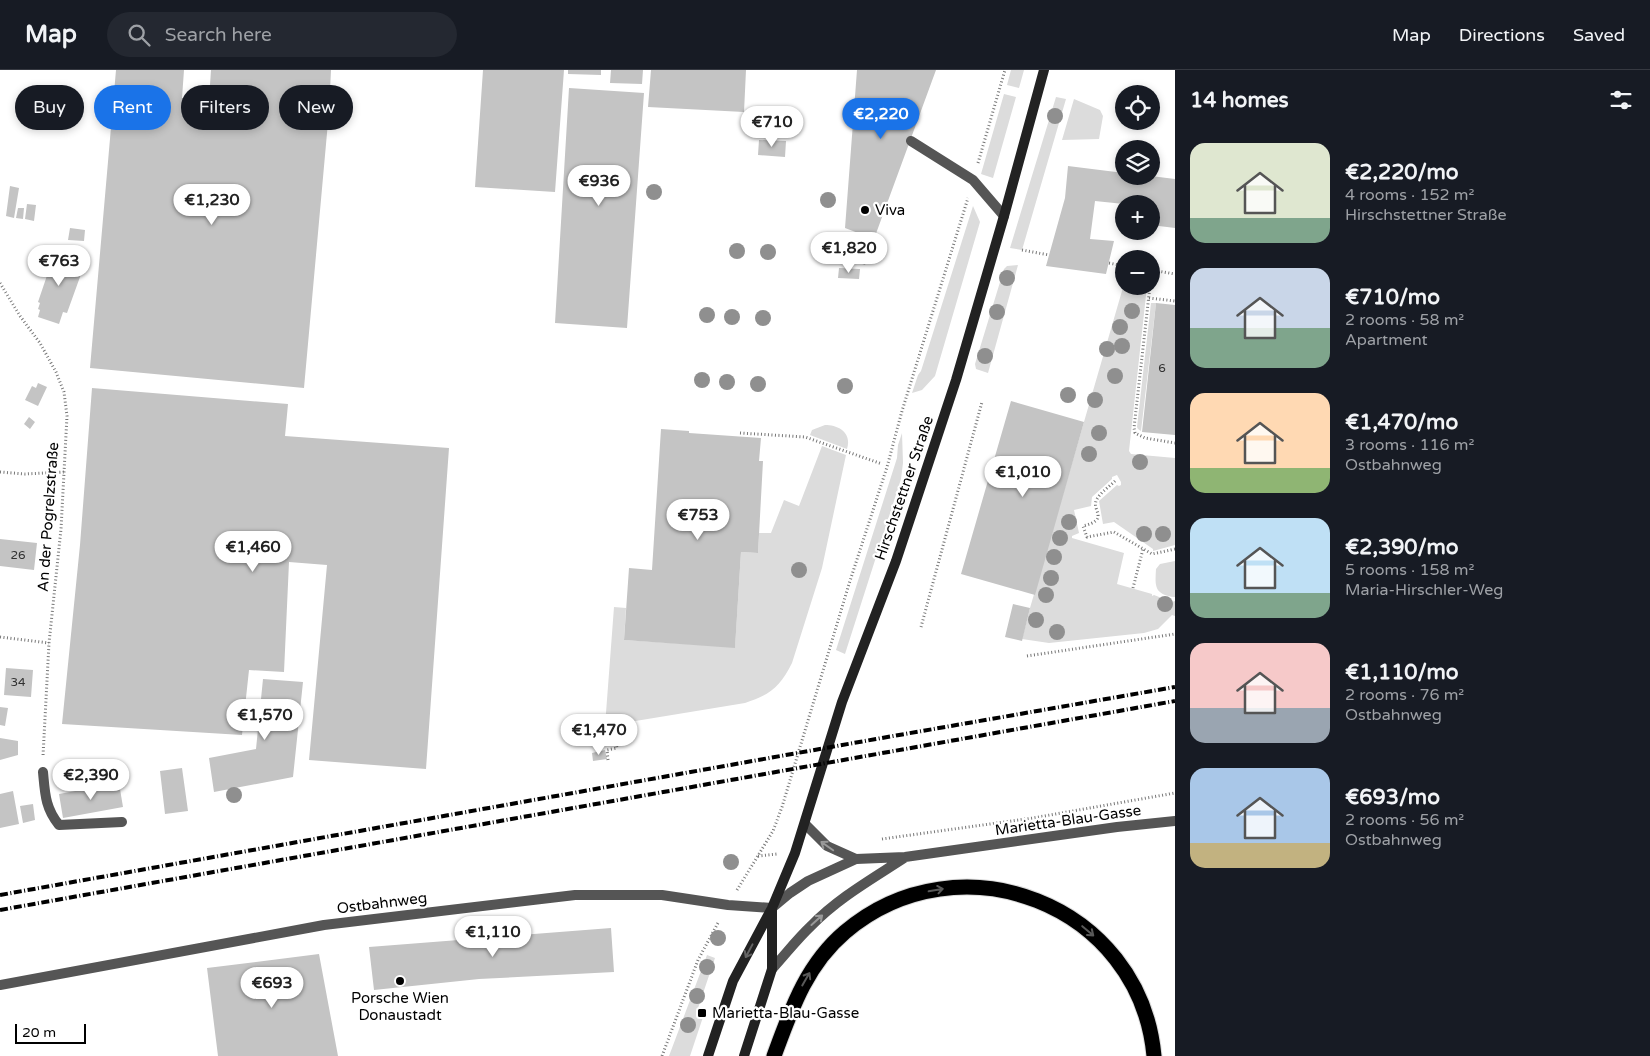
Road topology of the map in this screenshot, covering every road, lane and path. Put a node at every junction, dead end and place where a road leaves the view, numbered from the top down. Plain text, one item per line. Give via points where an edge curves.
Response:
1 (1005, 70) edge
2 (1044, 70) edge
3 (911, 141) dead end
4 (973, 180) junction
5 (1004, 216) junction
6 (1022, 250) dead end
7 (1049, 255) dead end
8 (1109, 263) dead end
9 (1115, 264) edge
10 (1160, 271) edge
11 (1175, 274) edge
12 (0, 283) edge
13 (1149, 295) edge
14 (1149, 298) junction
15 (1175, 301) edge
16 (982, 402) dead end
17 (740, 432) dead end
18 (1175, 443) edge
19 (882, 464) dead end
20 (0, 472) edge
21 (64, 472) junction
22 (1115, 481) dead end
23 (1087, 538) junction
24 (1088, 542) dead end
25 (1143, 549) junction
26 (1175, 549) edge
27 (1133, 588) dead end
28 (921, 626) dead end
29 (1175, 634) edge
30 (0, 637) edge
31 (49, 643) junction
32 (1027, 656) dead end
33 (614, 731) dead end
34 (608, 760) dead end
35 (43, 772) joint
36 (1175, 793) edge
37 (1175, 821) edge
38 (122, 822) dead end
39 (804, 824) junction
40 (875, 840) dead end
41 (795, 853) junction
42 (758, 856) junction
43 (905, 857) junction
44 (856, 859) junction
45 (736, 891) dead end
46 (772, 908) junction
47 (719, 922) dead end
48 (772, 969) junction
49 (0, 985) edge
50 (662, 1056) edge
51 (708, 1056) edge
52 (744, 1056) edge
53 (774, 1056) edge
54 (1154, 1056) edge

1 - 4 path
2 - 5 main road, Hirschstettner Straße
3 - 4 street
4 - 5 street
4 - 42 path via 782,807
5 - 39 main road, Hirschstettner Straße via 944,420 896,561 842,702
6 - 7 path
8 - 9 path
10 - 11 path
12 - 21 path, An der Pogrelzstraße via 40,344 64,392 67,416
13 - 14 path
14 - 15 path
14 - 18 path via 1134,428 1135,433 1145,438
16 - 28 path
17 - 19 path via 805,437
20 - 21 path
21 - 31 path, An der Pogrelzstraße
22 - 23 path via 1097,499 1099,514 1096,521 1084,526
23 - 24 path
23 - 25 path via 1114,532
25 - 26 path via 1152,554
25 - 27 path
29 - 32 path
30 - 31 path
31 - 35 path, An der Pogrelzstraße
33 - 34 path via 617,748 607,750
35 - 38 street via 50,814 59,825
36 - 40 path via 1034,818
37 - 43 street, Marietta-Blau-Gasse
39 - 41 main road, Hirschstettner Straße
44 -> 39 street, Marietta-Blau-Gasse via 827,846
41 - 42 path
41 - 46 main road, Hirschstettner Straße
42 - 45 path
43 - 44 street, Marietta-Blau-Gasse
48 -> 43 street, Marietta-Blau-Gasse via 827,911
44 - 46 street, Marietta-Blau-Gasse via 808,880
46 - 48 main road, Hirschstettner Straße
46 - 49 street, Ostbahnweg via 662,895 575,895 324,925
46 -> 51 main road, Hirschstettner Straße via 733,981
47 - 50 path via 698,960
48 - 52 main road, Hirschstettner Straße
53 -> 54 highway via 806,978 824,952 843,933 884,906 907,897 968,887 1023,895 1064,913 1104,944 1118,961 1142,1004

